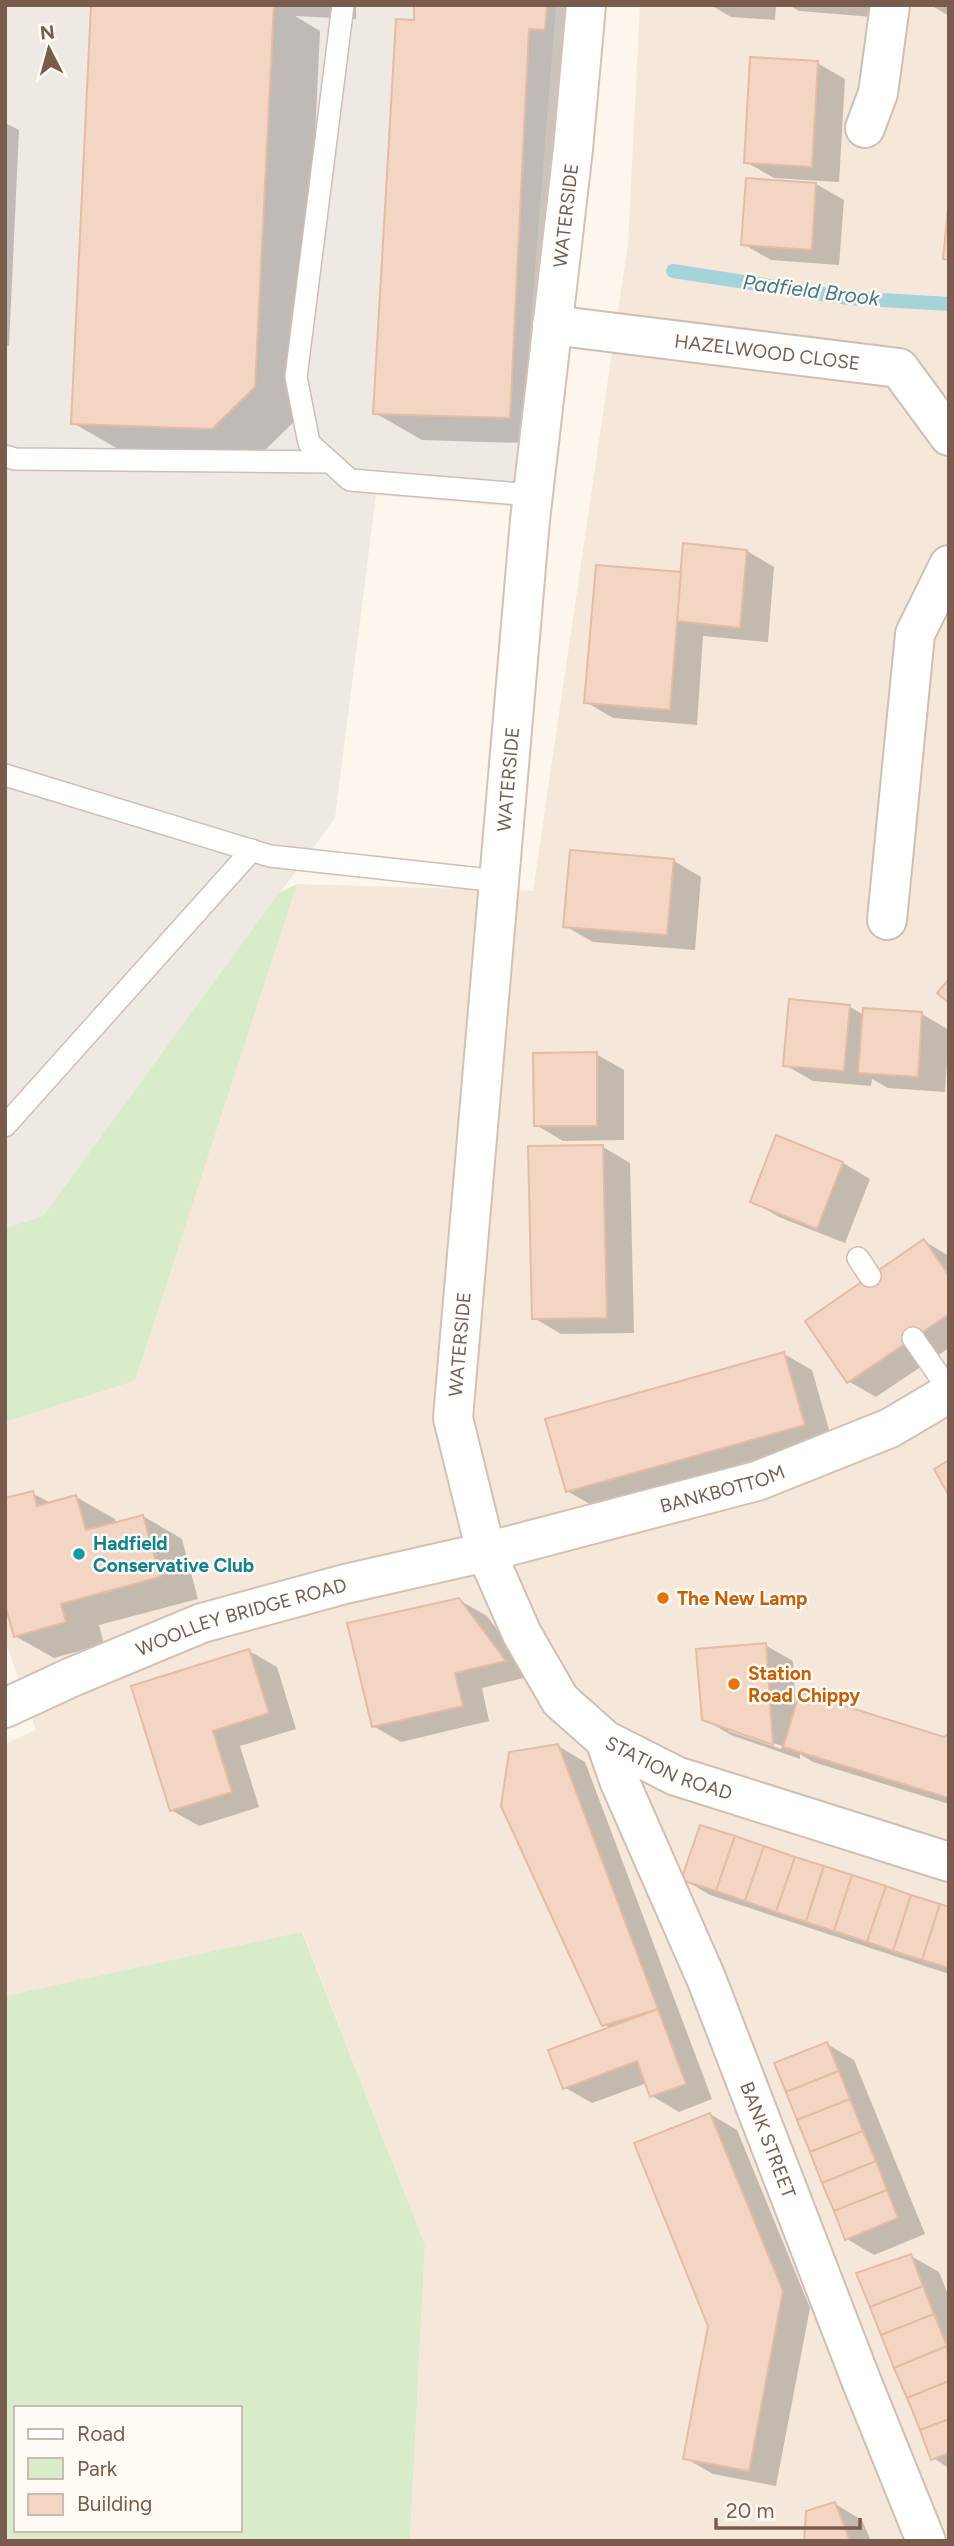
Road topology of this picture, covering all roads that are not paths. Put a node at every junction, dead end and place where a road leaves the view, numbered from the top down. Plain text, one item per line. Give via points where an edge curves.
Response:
1 (343, 5) edge
2 (586, 5) edge
3 (890, 5) edge
4 (865, 128) dead end
5 (552, 325) junction
6 (949, 436) edge
7 (5, 456) edge
8 (330, 462) junction
9 (533, 495) junction
10 (949, 565) edge
11 (5, 775) edge
12 (252, 850) junction
13 (499, 881) junction
14 (887, 920) dead end
15 (5, 1126) edge
16 (858, 1258) dead end
17 (870, 1276) dead end
18 (913, 1338) dead end
19 (949, 1391) edge
20 (486, 1552) junction
21 (5, 1708) edge
22 (605, 1741) junction
23 (949, 1862) edge
24 (926, 2541) edge

1 - 8 lane via 296,377 309,443
2 - 5 street, WATERSIDE
3 - 4 street via 878,93
5 - 6 street, HAZELWOOD CLOSE via 899,368
5 - 9 street, WATERSIDE
7 - 8 lane
8 - 9 lane via 350,480
9 - 13 street, WATERSIDE
10 - 14 street via 915,634
11 - 12 lane
12 - 13 lane via 270,856
12 - 15 lane
13 - 20 street, WATERSIDE via 453,1418
16 - 17 lane
18 - 19 lane
19 - 20 street, BANKBOTTOM via 890,1428 757,1481
20 - 21 street, WOOLLEY BRIDGE ROAD via 202,1623
20 - 22 street, STATION ROAD via 522,1634 561,1700
22 - 23 street, STATION ROAD via 676,1776
22 - 24 street, BANK STREET via 706,1979

